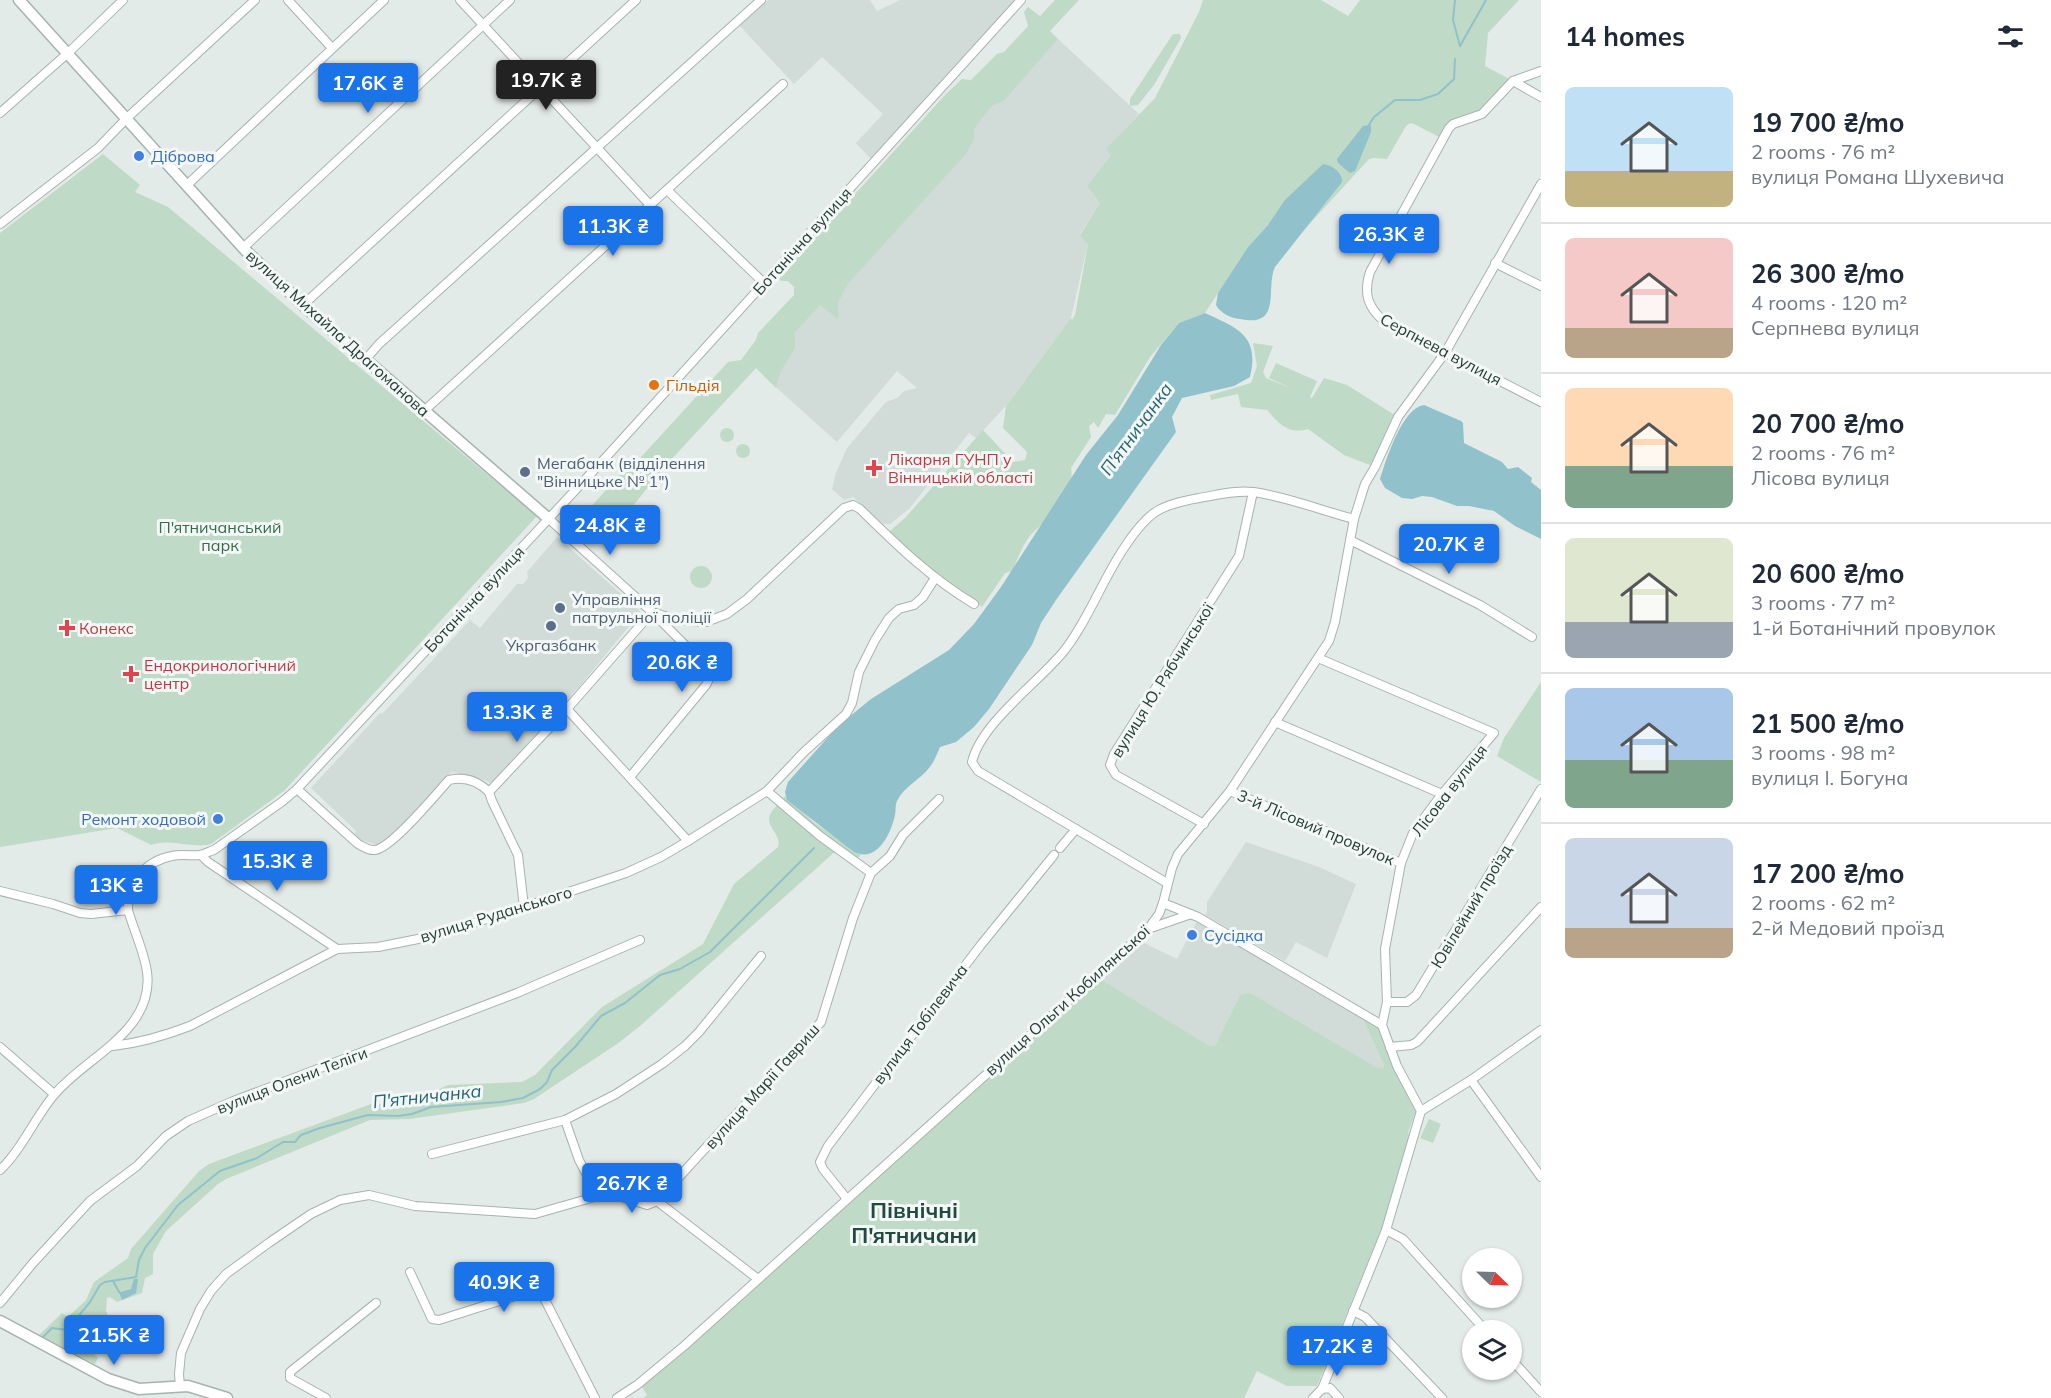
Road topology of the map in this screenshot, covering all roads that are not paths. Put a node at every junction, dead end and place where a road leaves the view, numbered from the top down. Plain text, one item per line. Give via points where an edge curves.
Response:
1 (19, 0) edge
2 (123, 0) edge
3 (255, 0) edge
4 (288, 0) edge
5 (384, 0) edge
6 (460, 0) edge
7 (510, 0) edge
8 (636, 0) edge
9 (761, 0) edge
10 (1021, 0) edge
11 (483, 26) junction
12 (332, 48) junction
13 (68, 53) junction
14 (1541, 71) edge
15 (1513, 81) junction
16 (783, 84) dead end
17 (542, 88) junction
18 (1541, 97) edge
19 (0, 113) edge
20 (127, 118) junction
21 (597, 147) junction
22 (1541, 184) edge
23 (187, 185) junction
24 (667, 190) junction
25 (650, 205) junction
26 (0, 224) edge
27 (243, 248) junction
28 (1495, 263) junction
29 (764, 283) junction
30 (1541, 286) edge
31 (303, 305) junction
32 (1445, 353) junction
33 (366, 359) junction
34 (1541, 402) edge
35 (425, 410) junction
36 (1253, 492) junction
37 (549, 519) junction
38 (1354, 519) junction
39 (1350, 540) junction
40 (935, 578) junction
41 (974, 604) dead end
42 (652, 612) junction
43 (1532, 637) dead end
44 (1318, 658) junction
45 (567, 709) junction
46 (1275, 722) junction
47 (630, 777) junction
48 (297, 789) junction
49 (1541, 789) edge
50 (767, 791) junction
51 (1230, 791) junction
52 (489, 792) junction
53 (1443, 794) junction
54 (939, 799) dead end
55 (1204, 824) junction
56 (1076, 829) junction
57 (688, 841) junction
58 (201, 855) junction
59 (1401, 863) junction
60 (871, 873) junction
61 (1167, 883) junction
62 (0, 891) edge
63 (1163, 903) junction
64 (524, 907) junction
65 (1541, 907) edge
66 (128, 910) junction
67 (1191, 914) junction
68 (1148, 929) junction
69 (640, 939) dead end
70 (337, 949) junction
71 (761, 956) dead end
72 (1387, 1002) junction
73 (1383, 1025) junction
74 (1541, 1030) edge
75 (113, 1046) junction
76 (0, 1047) edge
77 (1390, 1047) junction
78 (1471, 1080) junction
79 (54, 1094) junction
80 (1421, 1111) junction
81 (565, 1120) junction
82 (432, 1154) dead end
83 (0, 1170) edge
84 (1541, 1177) edge
85 (598, 1196) junction
86 (847, 1199) junction
87 (657, 1201) junction
88 (1386, 1230) junction
89 (410, 1272) dead end
90 (758, 1279) junction
91 (0, 1303) edge
92 (376, 1303) dead end
93 (1353, 1311) junction
94 (1476, 1320) edge
95 (0, 1321) edge
96 (1522, 1371) edge
97 (180, 1386) junction
98 (1541, 1392) edge
99 (1322, 1393) edge
100 (227, 1398) edge
101 (326, 1398) edge
102 (595, 1398) edge
103 (617, 1398) edge
104 (1313, 1398) edge
105 (1340, 1398) edge
106 (1442, 1398) edge

1 - 13 street, вулиця Михайла Драгоманова
2 - 13 street
3 - 20 street
4 - 12 street
5 - 12 street
6 - 11 street
7 - 11 street
8 - 17 street
9 - 21 street
10 - 29 street, Ботанічна вулиця
11 - 17 street
11 - 27 street
12 - 23 street
13 - 19 street
13 - 20 street, вулиця Михайла Драгоманова
14 - 15 street
15 - 18 street
15 - 32 street, Серпнева вулиця via 1482,114 1449,128 1367,283 1366,295 1376,315
16 - 24 street
17 - 21 street
17 - 31 street
20 - 23 street, вулиця Михайла Драгоманова
20 - 26 street via 98,148
21 - 25 street
21 - 33 street
22 - 28 street, вулиця Ольги Кобилянської
23 - 27 street, вулиця Михайла Драгоманова
24 - 25 street
24 - 29 street
25 - 35 street
27 - 31 street, вулиця Михайла Драгоманова
28 - 30 street
28 - 32 street, вулиця Ольги Кобилянської
29 - 37 street, Ботанічна вулиця
31 - 33 street, вулиця Михайла Драгоманова
32 - 34 street, Серпнева вулиця
32 - 38 street, вулиця Ольги Кобилянської via 1398,417 1365,484
33 - 35 street, вулиця Михайла Драгоманова
35 - 37 street, вулиця Михайла Драгоманова
36 - 38 street
36 - 55 street, вулиця Ю. Рябчинської via 1239,556 1110,765 1116,775
36 - 56 street via 1171,503 1156,510 1125,545 1065,649 1025,689 974,752 972,762 978,771
37 - 42 street
37 - 48 street, Ботанічна вулиця
38 - 39 street, вулиця Ольги Кобилянської
39 - 43 street via 1480,605
39 - 44 street, вулиця Ольги Кобилянської via 1335,622
40 - 41 street
40 - 42 street via 853,506 844,508 727,614 706,622 678,620
40 - 50 street, вулиця Руданського via 923,597 914,605 899,609 875,640 846,714
42 - 45 street
42 - 47 street via 705,665 710,678
44 - 46 street, вулиця Ольги Кобилянської
44 - 53 street, Лісова вулиця via 1494,733
45 - 47 street
45 - 52 street
46 - 51 street, вулиця Ольги Кобилянської
46 - 53 street
47 - 57 street
48 - 52 street via 358,844 376,850 391,842 449,780 472,780
48 - 58 street, Ботанічна вулиця via 214,850
49 - 72 street, Ювілейний проїзд via 1416,995 1407,1002
50 - 57 street, вулиця Руданського
50 - 60 street
51 - 55 street, вулиця Ольги Кобилянської
51 - 59 street, 3-й Лісовий провулок
52 - 64 street via 519,855
53 - 59 street, Лісова вулиця via 1413,833
54 - 60 street, вулиця Марії Гавриш
55 - 61 street, вулиця Ольги Кобилянської via 1178,854
56 - 61 street
56 - 86 street, вулиця Тобілевича via 980,946 828,1146 820,1162
57 - 64 street, вулиця Руданського via 626,873
58 - 66 street, Ботанічна вулиця via 171,856 149,866 133,884
58 - 70 street
59 - 72 street, Лісова вулиця via 1385,949
60 - 87 street, вулиця Марії Гавриш via 821,1022
61 - 63 street, вулиця Ольги Кобилянської
62 - 66 street via 80,913
63 - 67 street
63 - 68 street, вулиця Ольги Кобилянської
64 - 70 street, вулиця Руданського via 438,935 378,947
65 - 77 street via 1417,1042
66 - 75 street via 145,961 147,986 141,1007
67 - 68 street
67 - 73 street
68 - 86 street, вулиця Ольги Кобилянської
69 - 91 street, вулиця Олени Теліги via 517,993 188,1121 90,1202
70 - 75 street, вулиця Руданського via 190,1026 139,1043
71 - 81 street via 685,1046 616,1094
72 - 73 street, Лісова вулиця
73 - 77 street
74 - 78 street
75 - 79 street, вулиця Руданського
76 - 79 street
77 - 80 street
78 - 80 street
78 - 84 street
79 - 83 street, вулиця Руданського
80 - 88 street
81 - 82 street
81 - 85 street via 579,1160
85 - 87 street via 612,1194 647,1205
85 - 97 street via 535,1214 415,1206 369,1195 340,1200 270,1242 226,1274 211,1291 182,1353
86 - 90 street, вулиця Ольги Кобилянської
87 - 90 street
88 - 93 street
88 - 94 street via 1403,1239
89 - 102 street via 432,1319 534,1290 542,1294
90 - 103 street, вулиця Ольги Кобилянської via 671,1358
92 - 101 street via 290,1372 290,1378
93 - 99 street
93 - 106 street via 1365,1317
95 - 97 street via 123,1385 139,1389
96 - 98 street
97 - 100 street
99 - 104 street
99 - 105 street via 1330,1388

